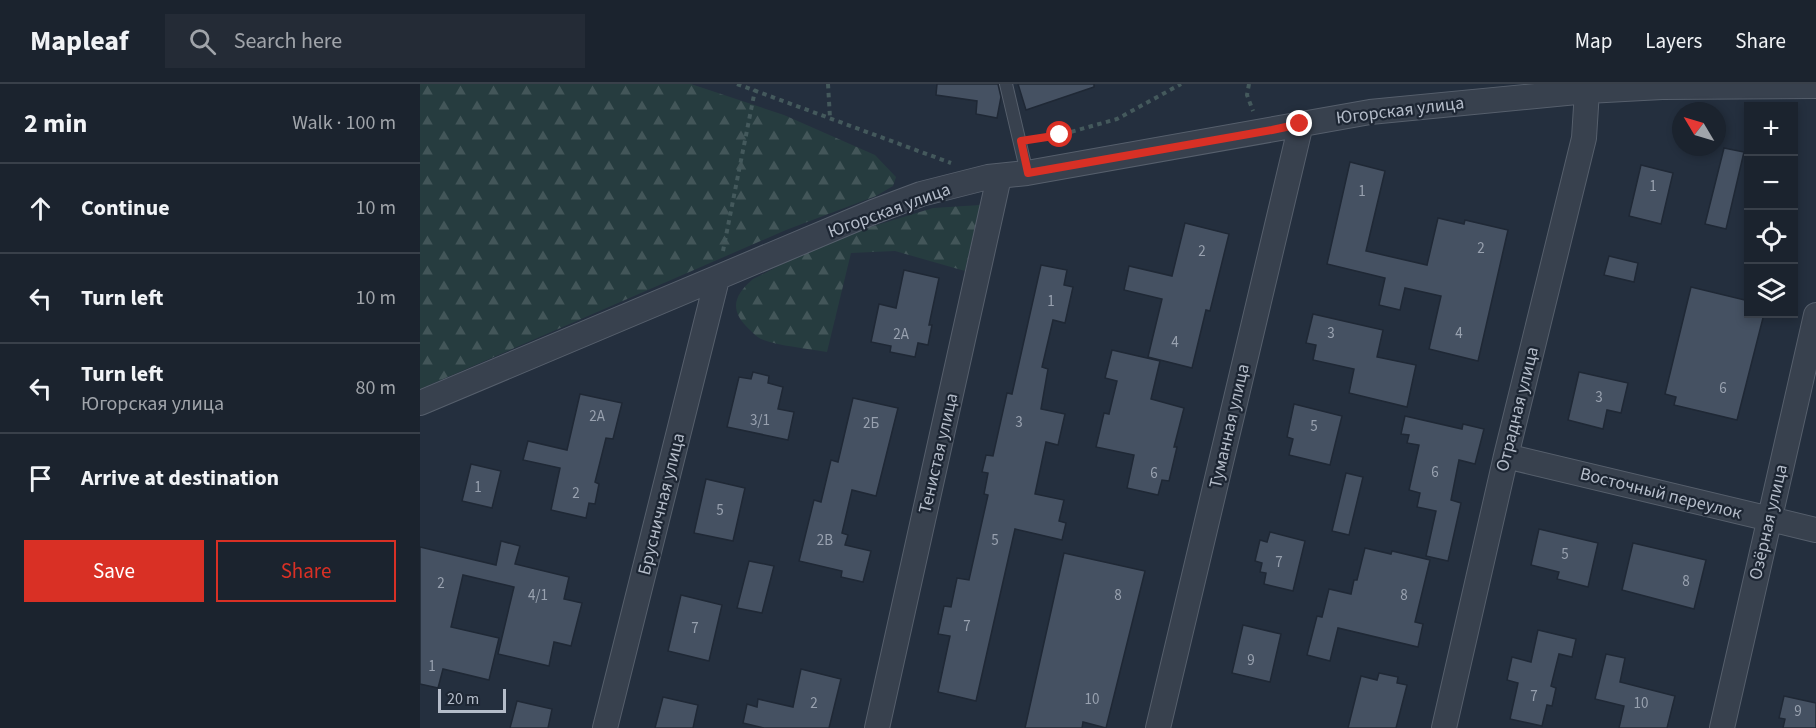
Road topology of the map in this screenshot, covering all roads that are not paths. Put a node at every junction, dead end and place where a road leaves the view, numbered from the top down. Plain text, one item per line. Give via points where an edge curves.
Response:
1 (1006, 84) edge
2 (1816, 86) edge
3 (1587, 90) junction
4 (1300, 124) junction
5 (1028, 173) junction
6 (994, 177) junction
7 (717, 279) junction
8 (1816, 315) edge
9 (420, 403) edge
10 (1506, 456) junction
11 (1769, 519) junction
12 (1816, 530) edge
13 (605, 728) edge
14 (877, 728) edge
15 (1158, 728) edge
16 (1444, 728) edge
17 (1722, 728) edge

1 - 5 lane
2 - 3 street, Югорская улица
3 - 4 street, Югорская улица via 1370,112
3 - 10 street, Отрадная улица via 1584,138
4 - 5 street, Югорская улица
4 - 15 street, Туманная улица
5 - 6 street, Югорская улица
6 - 7 street, Югорская улица via 912,198
6 - 14 street, Тенистая улица
7 - 9 street, Югорская улица
7 - 13 street, Брусничная улица
8 - 11 street, Озёрная улица
10 - 11 street, Восточный переулок
10 - 16 street, Отрадная улица
11 - 12 street, Восточный переулок
11 - 17 street, Озёрная улица

